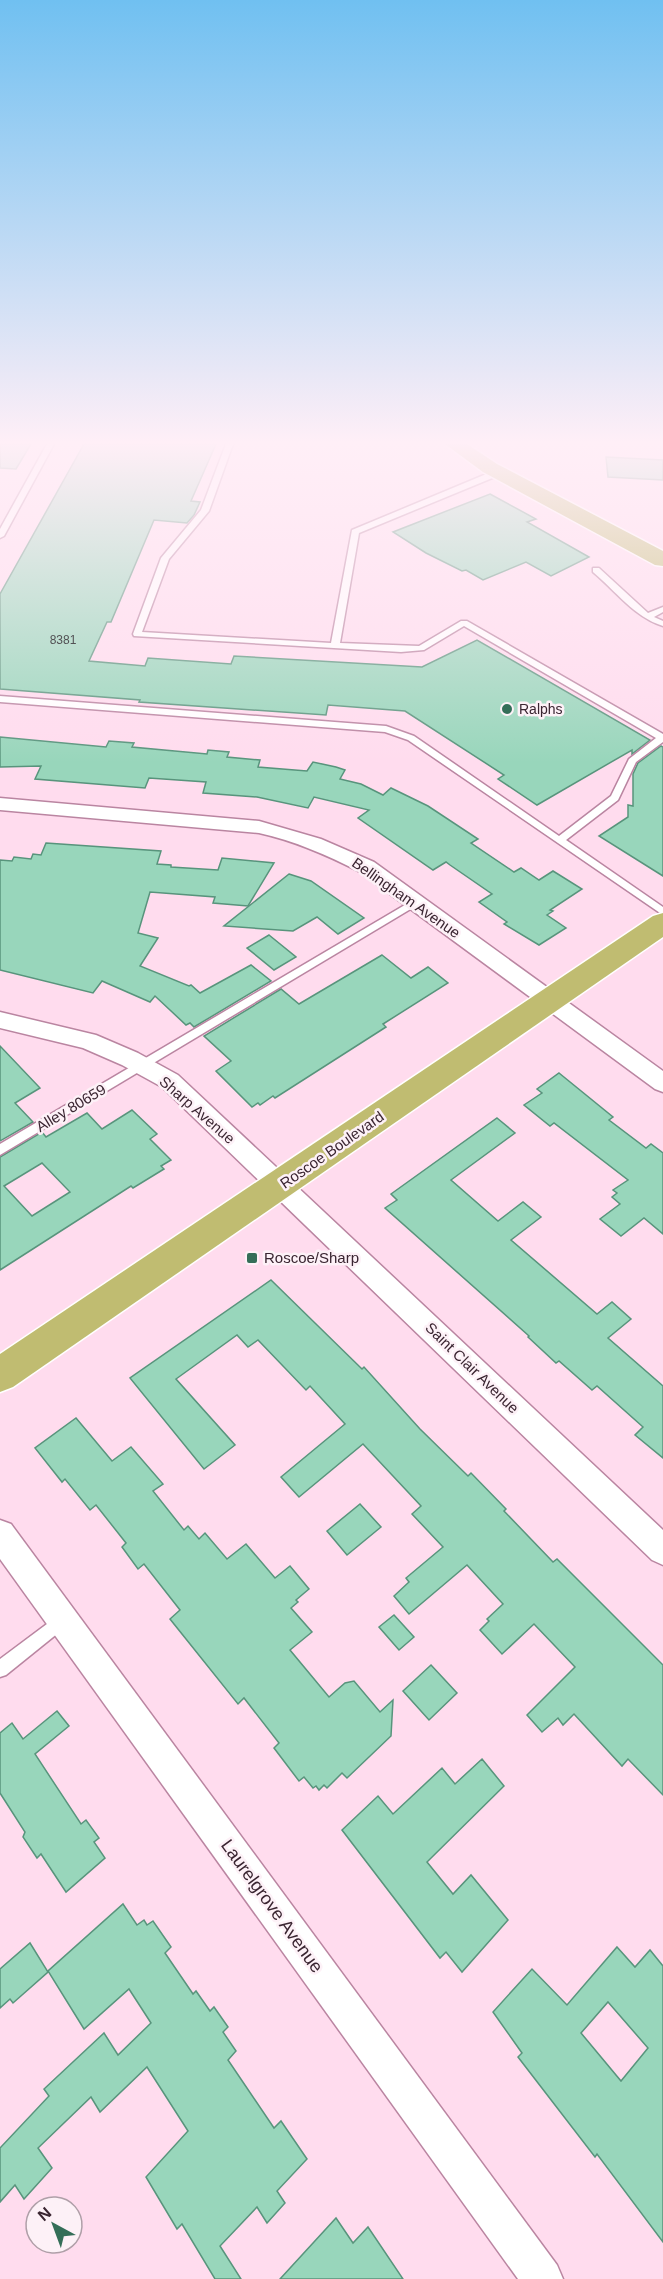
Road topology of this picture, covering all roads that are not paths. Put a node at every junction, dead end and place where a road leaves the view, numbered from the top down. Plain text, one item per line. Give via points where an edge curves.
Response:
1 (172, 550) edge
2 (353, 550) edge
3 (645, 550) edge
4 (663, 560) edge
5 (596, 570) dead end
6 (663, 609) edge
7 (647, 617) junction
8 (663, 624) edge
9 (335, 645) junction
10 (0, 699) edge
11 (663, 738) edge
12 (0, 804) edge
13 (560, 841) junction
14 (415, 902) junction
15 (663, 912) edge
16 (663, 923) edge
17 (549, 1000) junction
18 (0, 1020) edge
19 (141, 1065) junction
20 (663, 1083) edge
21 (0, 1150) edge
22 (280, 1186) junction
23 (0, 1375) edge
24 (0, 1534) edge
25 (663, 1550) edge
26 (64, 1620) junction
27 (0, 1669) edge
28 (543, 2279) edge

1 - 9 lane via 165,558 137,634
2 - 9 lane
3 - 4 main road
5 - 7 lane
6 - 7 lane
7 - 8 lane
9 - 11 lane via 421,648 464,623
10 - 13 lane via 386,729 411,738
11 - 13 lane via 632,761 615,798
12 - 14 street, Bellingham Avenue via 259,827 287,833 367,867
13 - 15 lane
14 - 17 street, Bellingham Avenue
14 - 19 lane, Alley 80659
16 - 17 main road, Roscoe Boulevard
17 - 20 street, Bellingham Avenue
17 - 22 main road, Roscoe Boulevard
18 - 19 street, Sharp Avenue via 88,1041
19 - 21 lane, Alley 80659
19 - 22 street, Sharp Avenue via 170,1081
22 - 23 main road, Roscoe Boulevard
22 - 25 street, Saint Clair Avenue
24 - 26 street, Laurelgrove Avenue
26 - 27 lane
26 - 28 street, Laurelgrove Avenue

